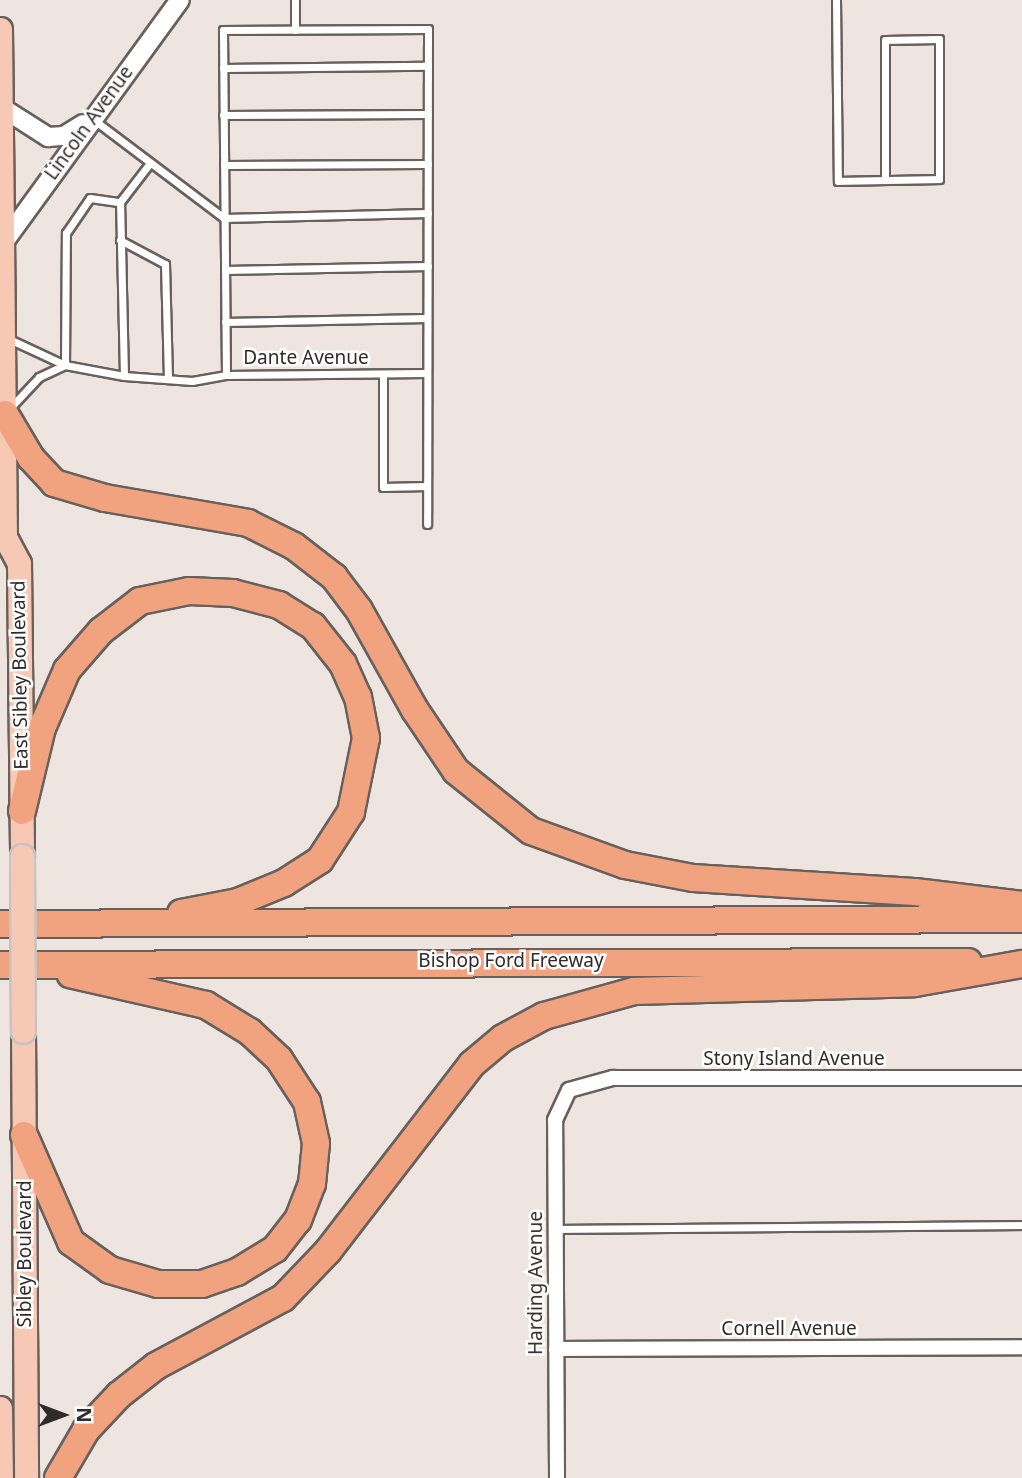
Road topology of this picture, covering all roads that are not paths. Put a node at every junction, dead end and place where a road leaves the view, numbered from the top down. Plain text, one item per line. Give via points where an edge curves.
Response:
1 (180, 0) edge
2 (295, 0) edge
3 (836, 0) edge
4 (0, 29) edge
5 (295, 30) junction
6 (428, 66) junction
7 (223, 68) junction
8 (1, 107) edge
9 (428, 114) junction
10 (223, 116) junction
11 (92, 118) junction
12 (150, 163) junction
13 (428, 164) junction
14 (224, 165) junction
15 (885, 180) junction
16 (120, 202) junction
17 (428, 213) junction
18 (224, 218) junction
19 (120, 240) junction
20 (2, 245) edge
21 (428, 266) junction
22 (225, 270) junction
23 (427, 318) junction
24 (225, 322) junction
25 (4, 337) junction
26 (65, 365) junction
27 (383, 373) junction
28 (427, 373) junction
29 (226, 375) junction
30 (124, 376) junction
31 (168, 379) junction
32 (3, 410) edge
33 (427, 486) junction
34 (3, 505) edge
35 (427, 524) dead end
36 (3, 544) edge
37 (22, 811) junction
38 (1022, 905) edge
39 (1022, 919) edge
40 (0, 924) edge
41 (135, 924) junction
42 (1022, 963) edge
43 (0, 965) edge
44 (38, 965) junction
45 (23, 1031) joint
46 (1022, 1077) edge
47 (569, 1090) joint
48 (24, 1135) junction
49 (1022, 1225) edge
50 (555, 1229) junction
51 (1022, 1347) edge
52 (556, 1349) junction
53 (0, 1408) edge
54 (1, 1478) edge
55 (26, 1478) edge
56 (58, 1478) edge
57 (557, 1478) edge

1 - 11 street, Lincoln Avenue
2 - 5 lane
3 - 15 lane via 838,181
4 - 8 main road, East Sibley Boulevard
5 - 6 lane via 428,29
5 - 7 lane, Dante Avenue via 223,30
6 - 7 lane
6 - 9 lane
7 - 10 lane, Dante Avenue
8 - 11 street via 48,137 64,135
8 - 20 main road, East Sibley Boulevard
9 - 10 lane
9 - 13 lane
10 - 14 lane, Dante Avenue
11 - 12 lane
11 - 20 street, Lincoln Avenue
12 - 16 lane
12 - 18 lane
13 - 14 lane
13 - 17 lane
14 - 18 lane, Dante Avenue
15 - 15 lane via 939,179 939,39 885,40
16 - 19 lane
16 - 26 lane via 90,198 66,233
17 - 18 lane
17 - 21 lane
18 - 22 lane, Dante Avenue
19 - 30 lane
19 - 31 lane via 165,264
20 - 25 main road, East Sibley Boulevard
21 - 22 lane
21 - 23 lane
22 - 24 lane, Dante Avenue
23 - 24 lane
23 - 28 lane
24 - 29 lane, Dante Avenue
25 - 26 lane
25 - 32 main road, East Sibley Boulevard
26 - 30 lane
26 - 32 lane via 38,377
27 - 28 lane
27 - 29 lane, Dante Avenue
27 - 33 lane, Dante Avenue via 383,487
28 - 33 lane
29 - 31 lane via 192,381
30 - 31 lane
32 - 34 main road, East Sibley Boulevard
32 - 38 highway via 31,458 54,482 105,498 248,523 294,546 334,577 359,610 415,710 456,771 531,831 625,865 694,878 915,892
33 - 35 lane
34 - 36 main road, East Sibley Boulevard
36 - 37 main road, East Sibley Boulevard via 19,563
37 - 41 highway via 42,728 67,670 101,631 141,601 189,591 233,593 279,605 313,626 343,664 358,697 366,738 351,812 337,841 320,860 264,893
37 - 45 main road, East Sibley Boulevard, bridge
39 - 41 highway, Bishop Ford Freeway
40 - 41 highway, Bishop Ford Freeway
42 - 44 highway, Bishop Ford Freeway
42 - 56 highway via 915,983 634,991 544,1016 472,1064 328,1251 283,1298 156,1366 86,1430
43 - 44 highway, Bishop Ford Freeway
44 - 48 highway via 206,1005 250,1032 279,1059 307,1102 316,1143 312,1184 298,1220 275,1249 237,1272 202,1284 158,1284 110,1270 71,1242
45 - 48 main road, Sibley Boulevard
46 - 47 street, Stony Island Avenue via 613,1078
47 - 50 street, Harding Avenue via 555,1120
48 - 55 main road, Sibley Boulevard
49 - 50 lane
50 - 52 street, Harding Avenue
51 - 52 street, Cornell Avenue
52 - 57 street, Harding Avenue
53 - 54 main road

